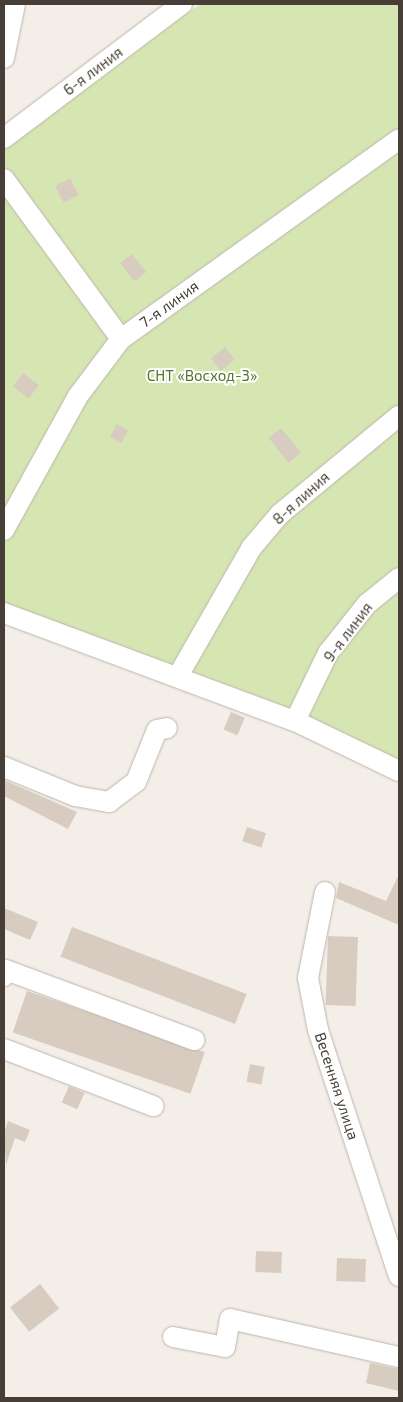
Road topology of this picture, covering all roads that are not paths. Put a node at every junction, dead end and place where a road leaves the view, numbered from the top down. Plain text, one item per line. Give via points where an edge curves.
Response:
1 (16, 4) edge
2 (182, 4) edge
3 (5, 48) edge
4 (4, 138) edge
5 (399, 139) edge
6 (4, 179) edge
7 (121, 339) junction
8 (399, 416) edge
9 (4, 530) edge
10 (399, 578) edge
11 (4, 613) edge
12 (178, 676) junction
13 (295, 721) junction
14 (167, 728) dead end
15 (4, 767) edge
16 (398, 768) edge
17 (325, 892) dead end
18 (5, 972) edge
19 (194, 1040) dead end
20 (4, 1049) edge
21 (153, 1106) dead end
22 (399, 1276) edge
23 (173, 1337) dead end
24 (399, 1357) edge

1 - 3 street
2 - 4 street, 6-я линия
5 - 7 street, 7-я линия
6 - 7 street
7 - 9 street, 7-я линия via 78,396
8 - 12 street, 8-я линия via 280,514 252,547
10 - 13 street, 9-я линия via 367,604 328,654
11 - 12 street
12 - 13 street
13 - 16 street
14 - 15 street via 157,730 136,782 109,802 75,796
17 - 22 street, Весенняя улица via 308,978 318,1030
18 - 19 street
20 - 21 street
23 - 24 street via 225,1347 230,1319

